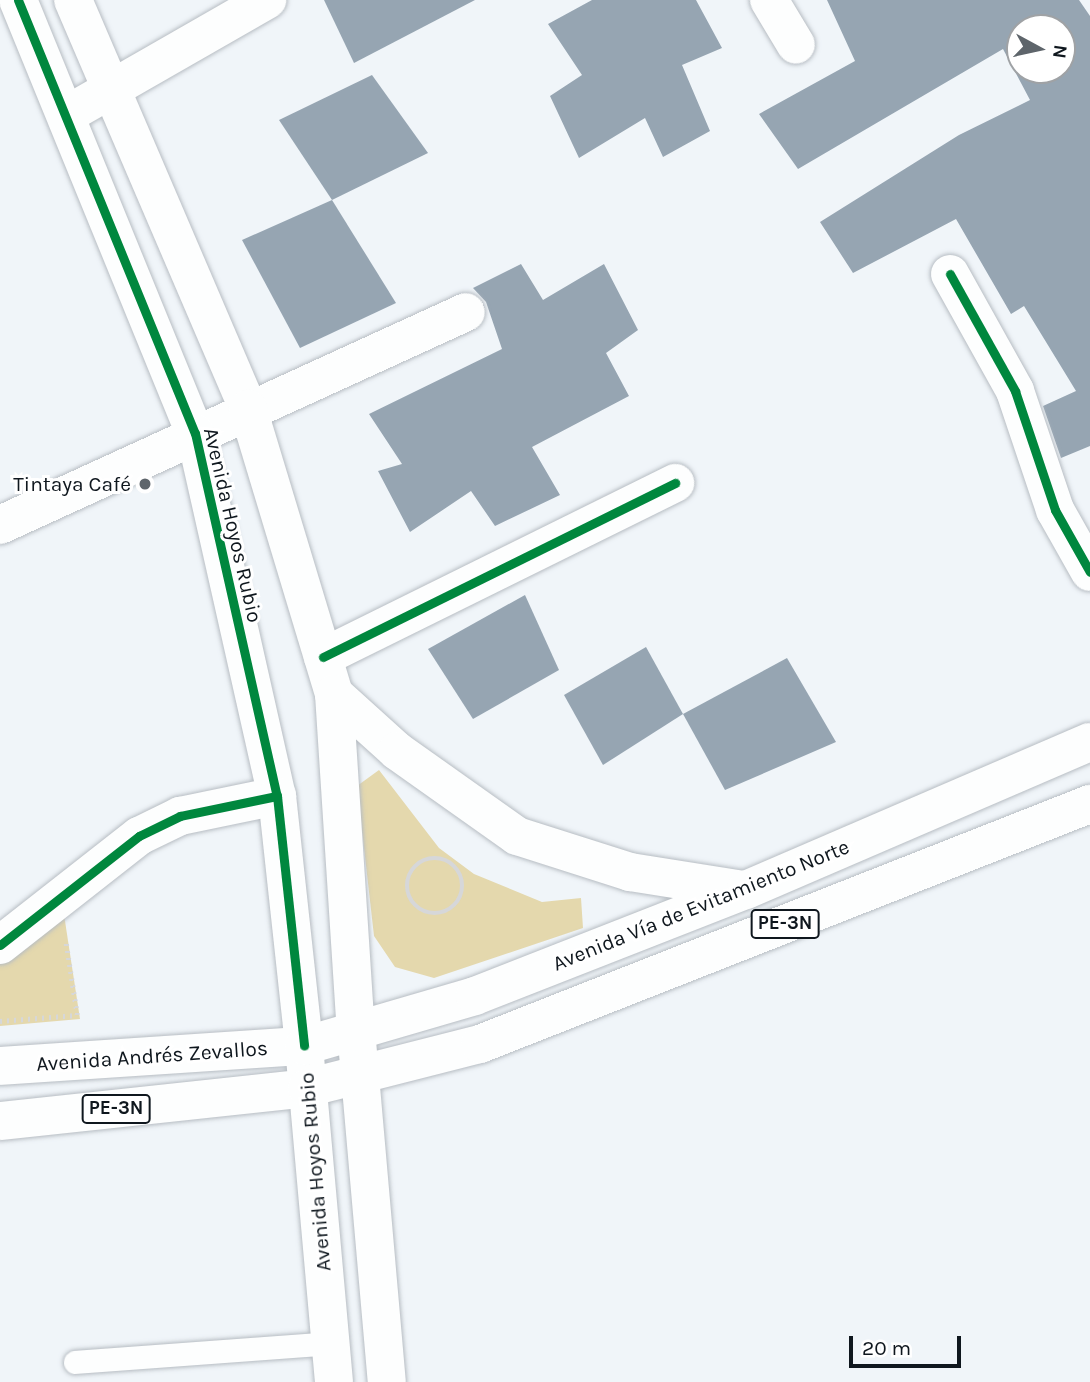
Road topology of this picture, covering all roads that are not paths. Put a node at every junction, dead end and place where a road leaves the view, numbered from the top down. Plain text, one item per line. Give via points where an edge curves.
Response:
1 (18, 0) edge
2 (72, 0) edge
3 (267, 0) edge
4 (769, 0) edge
5 (796, 45) dead end
6 (114, 89) junction
7 (66, 115) junction
8 (950, 274) dead end
9 (466, 312) dead end
10 (248, 409) junction
11 (195, 433) junction
12 (675, 482) dead end
13 (0, 525) edge
14 (1090, 572) edge
15 (323, 657) junction
16 (334, 694) junction
17 (1090, 741) edge
18 (277, 796) junction
19 (1090, 804) edge
20 (746, 890) junction
21 (0, 945) edge
22 (356, 1030) junction
23 (304, 1045) junction
24 (0, 1066) edge
25 (358, 1074) junction
26 (307, 1088) junction
27 (0, 1121) edge
28 (331, 1343) junction
29 (75, 1362) dead end
30 (334, 1382) edge
31 (387, 1382) edge

1 - 7 main road, Avenida Hoyos Rubio
2 - 6 main road
3 - 6 main road
4 - 5 main road
6 - 7 main road
6 - 10 main road
7 - 11 main road, Avenida Hoyos Rubio
8 - 14 main road via 1014,391 1055,510
9 - 10 main road
10 - 11 main road
10 - 15 main road
11 - 13 main road
11 - 18 main road, Avenida Hoyos Rubio
12 - 15 main road
15 - 16 main road
16 - 20 main road via 397,751 517,836 630,872
16 - 22 main road
17 - 20 main road, Avenida Vía de Evitamiento Norte / PE-3N
18 - 21 main road via 180,816 139,836
18 - 23 main road, Avenida Hoyos Rubio
19 - 25 main road, PE-3N via 481,1044
20 - 22 main road, Avenida Vía de Evitamiento Norte / PE-3N via 475,996
22 - 23 main road, Avenida Vía de Evitamiento Norte / PE-3N
22 - 25 main road
23 - 24 main road, Avenida Andrés Zevallos / PE-3N
23 - 26 main road, Avenida Hoyos Rubio
25 - 26 main road, PE-3N
25 - 31 main road
26 - 27 main road, PE-3N
26 - 28 main road, Avenida Hoyos Rubio
28 - 29 lane
28 - 30 main road, Avenida Hoyos Rubio

